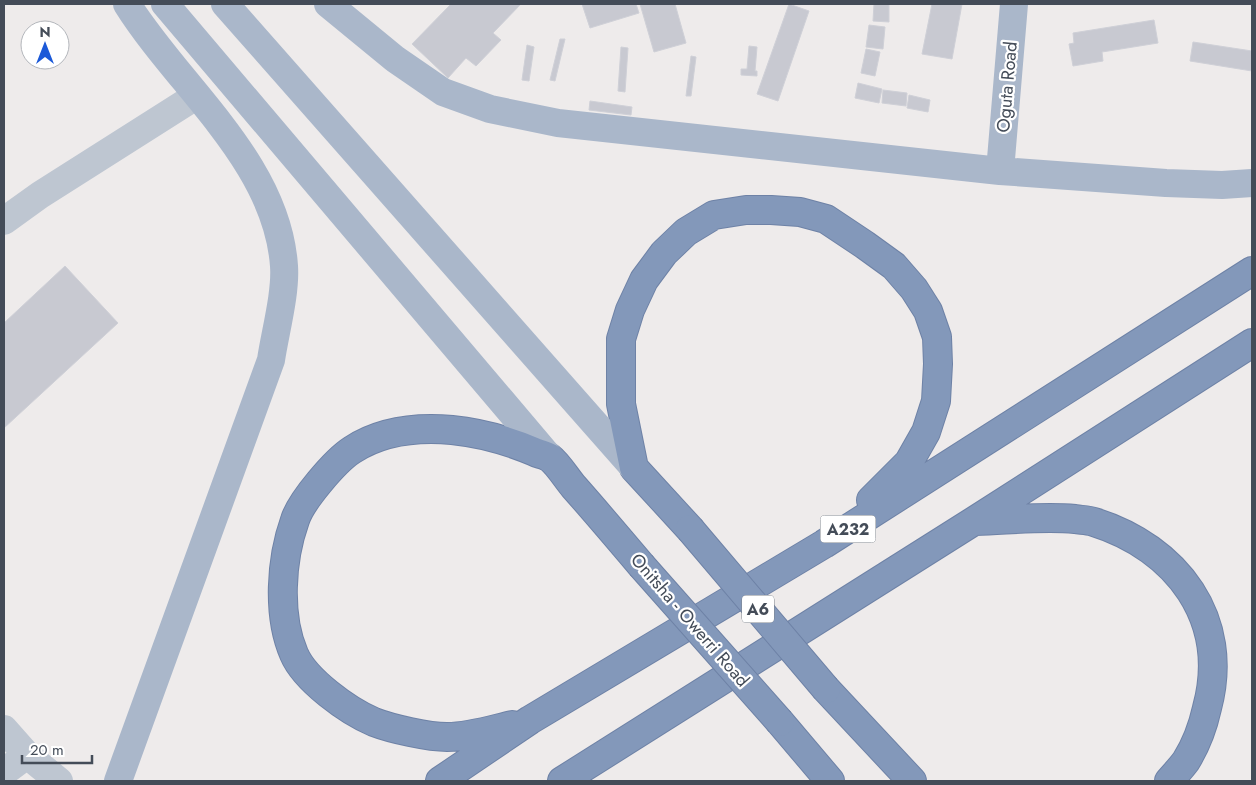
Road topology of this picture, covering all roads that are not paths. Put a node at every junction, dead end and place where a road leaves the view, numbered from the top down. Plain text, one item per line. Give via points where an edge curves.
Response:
1 (126, 4) edge
2 (165, 4) edge
3 (225, 4) edge
4 (328, 4) edge
5 (1014, 4) edge
6 (196, 96) junction
7 (1000, 171) junction
8 (1252, 183) edge
9 (4, 221) edge
10 (1252, 271) edge
11 (1252, 343) edge
12 (550, 458) junction
13 (634, 468) junction
14 (974, 521) junction
15 (824, 544) junction
16 (530, 720) junction
17 (4, 729) edge
18 (27, 754) junction
19 (600, 756) junction
20 (4, 772) edge
21 (904, 772) edge
22 (59, 781) edge
23 (118, 781) edge
24 (440, 781) edge
25 (562, 781) edge
26 (590, 781) edge
27 (830, 781) edge
28 (920, 781) edge
29 (1169, 781) edge

1 - 6 main road
2 - 12 main road
3 - 13 main road
4 - 7 main road via 395,59 443,92 490,109 558,123
5 - 7 main road, Oguta Road
6 - 9 street
6 - 23 main road via 237,148 263,191 277,226 283,259 281,298 271,360
7 - 8 main road via 1166,183
10 - 15 highway, A232
11 - 14 highway
12 - 16 highway via 499,438 445,429 410,429 380,437 352,450 330,471 295,518 282,591 285,622 294,654 310,677 335,698 374,722 446,737 478,734
12 - 27 highway, Onitsha - Owerri Road, bridge
13 - 15 highway via 622,404 622,339 630,310 644,280 664,253 686,232 714,215 772,210 800,212 826,219 894,266 914,289 928,311 936,338 938,364 936,401 926,432 909,462
13 - 21 highway, A6, bridge via 826,689
14 - 19 highway
14 - 29 highway via 1058,518 1092,521 1124,534 1175,569 1203,615 1212,648 1212,692 1203,725 1187,760
15 - 16 highway, A232
16 - 24 highway, A232
17 - 18 street
18 - 20 street
18 - 22 street
19 - 25 highway
19 - 26 highway
21 - 28 highway

